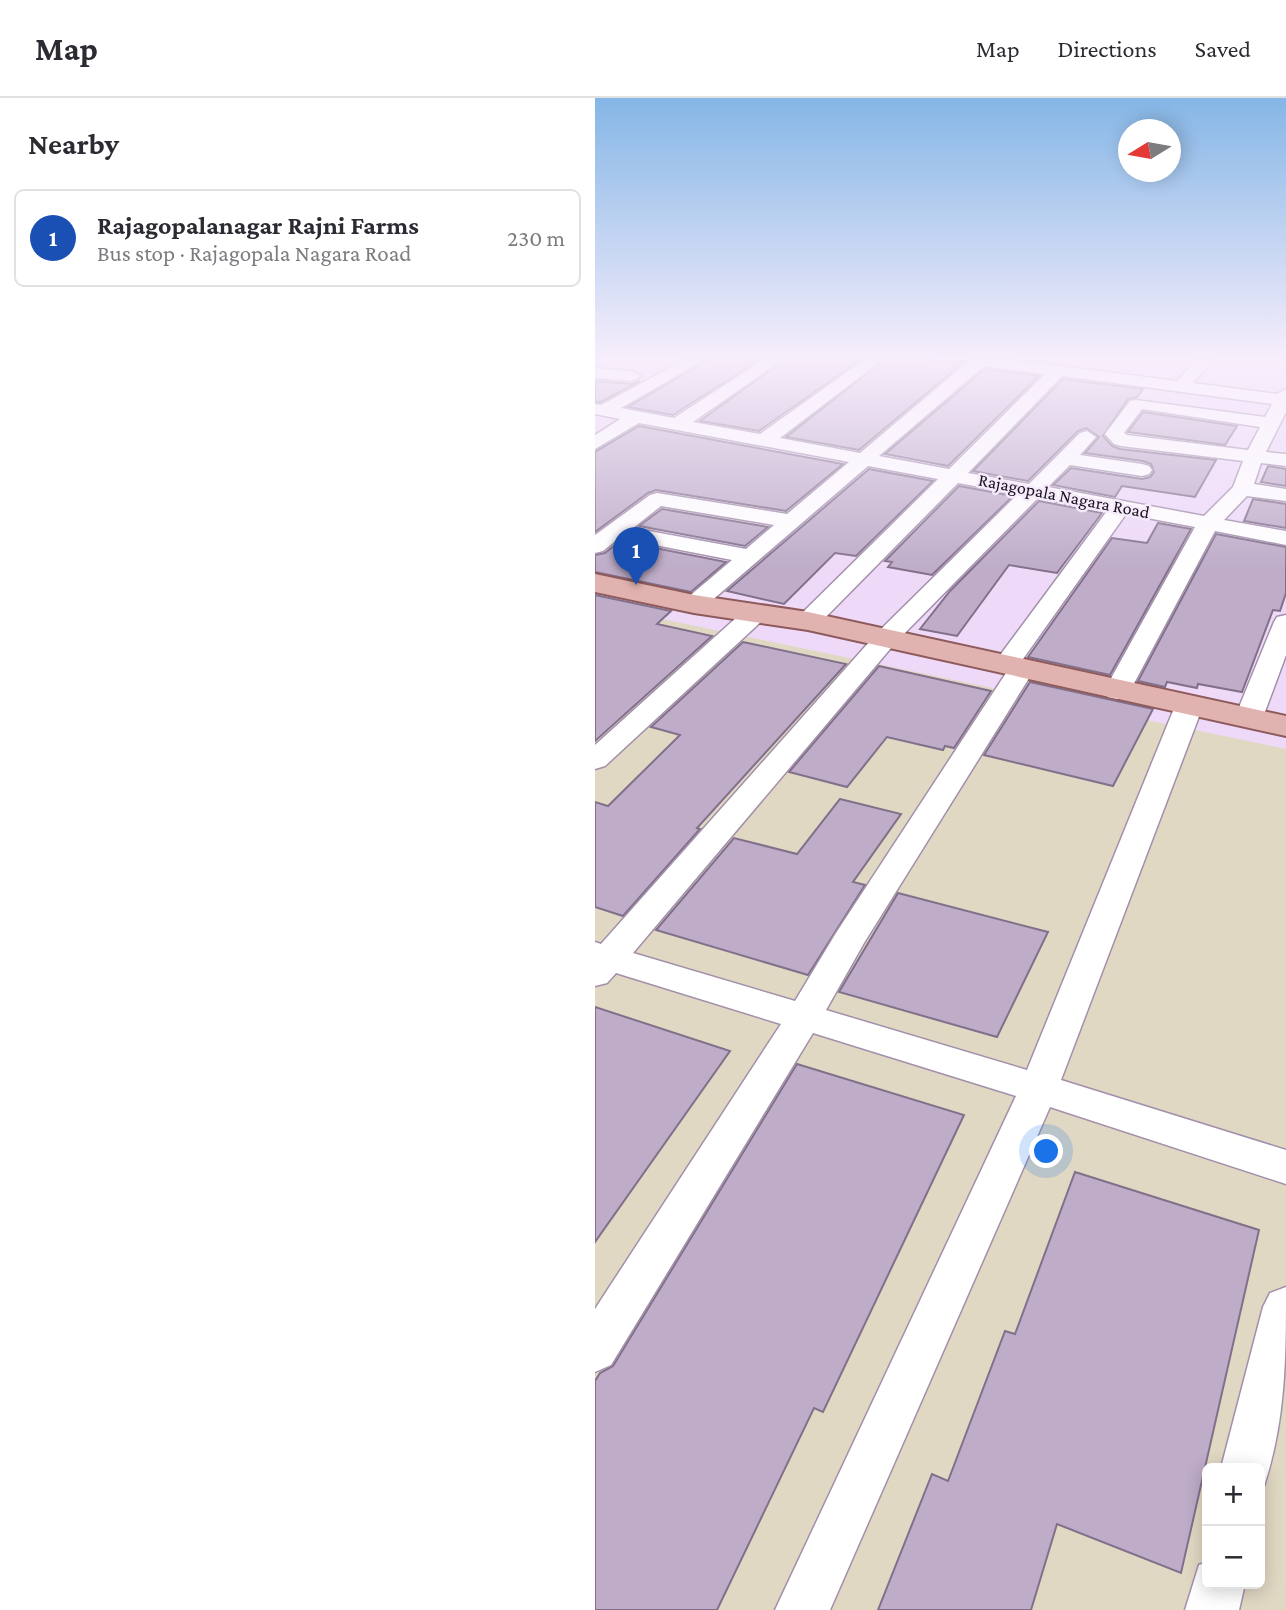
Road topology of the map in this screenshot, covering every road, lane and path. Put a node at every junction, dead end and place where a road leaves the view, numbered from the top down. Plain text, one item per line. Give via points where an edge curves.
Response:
1 (615, 431) edge
2 (720, 431) edge
3 (778, 431) edge
4 (900, 431) edge
5 (998, 431) edge
6 (1117, 431) edge
7 (1267, 431) edge
8 (1087, 437) dead end
9 (766, 439) junction
10 (595, 443) edge
11 (1247, 456) junction
12 (1065, 458) junction
13 (868, 459) junction
14 (1286, 460) edge
15 (1142, 470) dead end
16 (954, 475) junction
17 (1033, 489) junction
18 (1242, 489) junction
19 (1286, 495) edge
20 (1121, 506) junction
21 (789, 521) junction
22 (1208, 524) junction
23 (615, 531) junction
24 (1286, 538) edge
25 (595, 546) edge
26 (749, 556) junction
27 (595, 583) edge
28 (694, 604) junction
29 (756, 613) junction
30 (808, 621) junction
31 (1286, 622) edge
32 (887, 637) junction
33 (1016, 665) junction
34 (1117, 691) junction
35 (1189, 706) junction
36 (1249, 717) junction
37 (1286, 726) edge
38 (595, 760) edge
39 (600, 962) edge
40 (804, 1018) junction
41 (1038, 1089) junction
42 (1286, 1167) edge
43 (1286, 1307) edge
44 (595, 1350) edge
45 (1247, 1463) edge
46 (1217, 1589) edge
47 (802, 1610) edge
48 (1212, 1610) edge

1 - 10 street
2 - 9 street, Rajagopala Nagara Road
3 - 9 street
4 - 13 street
5 - 16 street
6 - 11 street via 1114,434 1121,440
7 - 11 street
8 - 12 street
9 - 13 street, Rajagopala Nagara Road
11 - 14 street
11 - 18 street
12 - 15 street
12 - 17 street
13 - 16 street, Rajagopala Nagara Road
13 - 21 street
16 - 17 street, Rajagopala Nagara Road
16 - 30 street
17 - 20 street, Rajagopala Nagara Road
17 - 32 street
18 - 19 street
18 - 22 street
20 - 22 street, Rajagopala Nagara Road
20 - 33 street
21 - 23 street via 657,499
21 - 26 street
22 - 24 street, Rajagopala Nagara Road
22 - 34 street
23 - 25 street
23 - 26 street
26 - 28 street
27 - 28 main road
28 - 29 main road
29 - 30 main road
29 - 38 street
30 - 32 main road
31 - 36 street
32 - 33 main road
32 - 39 street
33 - 34 main road
33 - 40 street
34 - 35 main road
35 - 36 main road
35 - 41 street
36 - 37 main road
39 - 40 street
40 - 41 street
40 - 44 street
41 - 42 street
41 - 47 street
43 - 45 street
46 - 48 street

